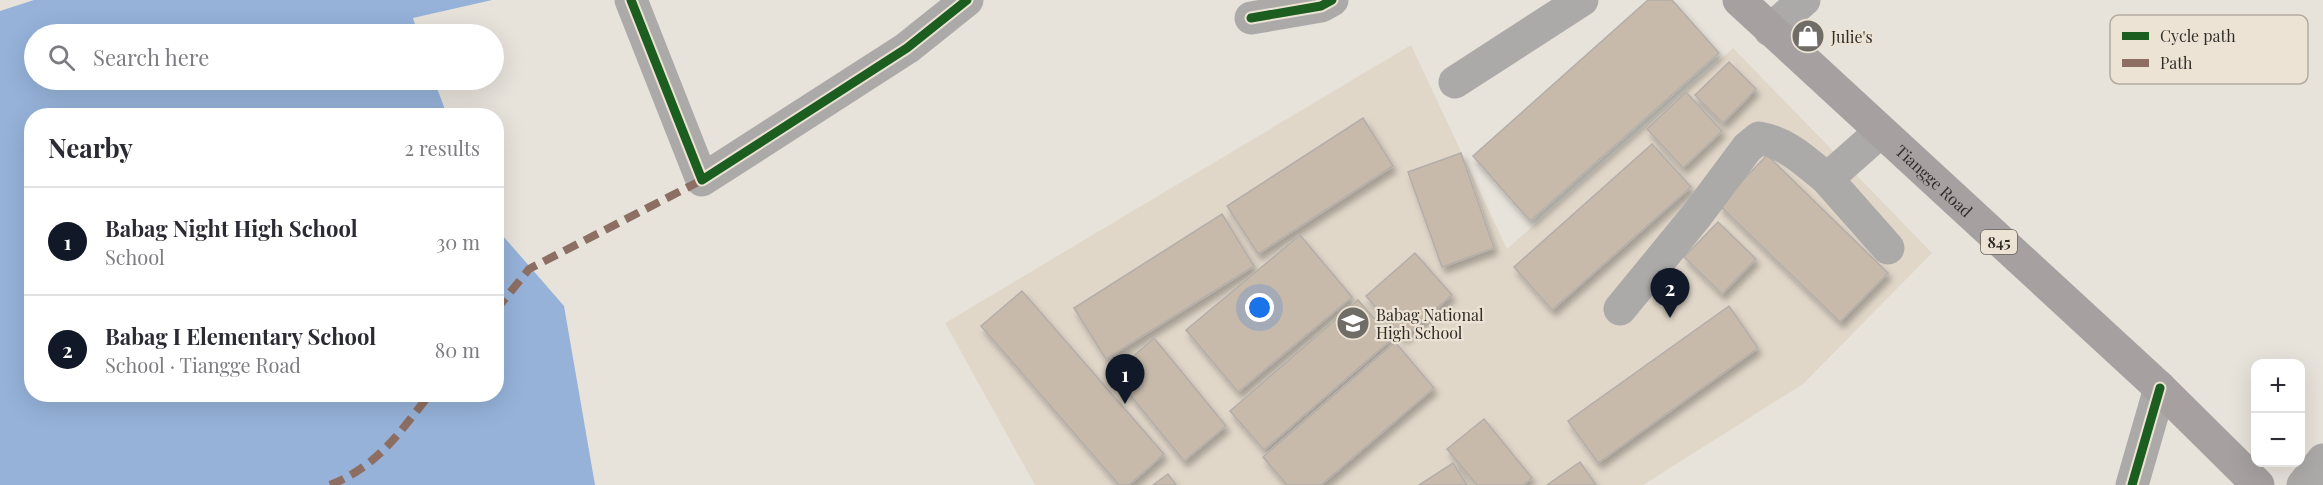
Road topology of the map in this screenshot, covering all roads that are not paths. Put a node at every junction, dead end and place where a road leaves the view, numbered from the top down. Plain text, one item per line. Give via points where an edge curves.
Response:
1 (631, 0) edge
2 (967, 0) edge
3 (1332, 0) edge
4 (1582, 0) edge
5 (1739, 0) edge
6 (1804, 0) edge
7 (1251, 18) dead end
8 (1770, 30) junction
9 (1455, 82) dead end
10 (1880, 132) junction
11 (1827, 179) junction
12 (1887, 248) dead end
13 (1620, 309) dead end
14 (2160, 388) junction
15 (2323, 460) edge
16 (2255, 484) edge
17 (2132, 485) edge
18 (2303, 485) edge

1 - 2 street via 702,180 907,48
3 - 7 street via 1321,6
4 - 9 street
5 - 8 main road, Tiangge Road / 845
6 - 8 street
8 - 10 main road, Tiangge Road / 845
10 - 11 street
10 - 14 main road, Tiangge Road / 845
11 - 12 street
11 - 13 street via 1794,151 1777,141 1759,138 1747,147
14 - 16 main road, Tiangge Road / 845
14 - 17 street
15 - 18 street

